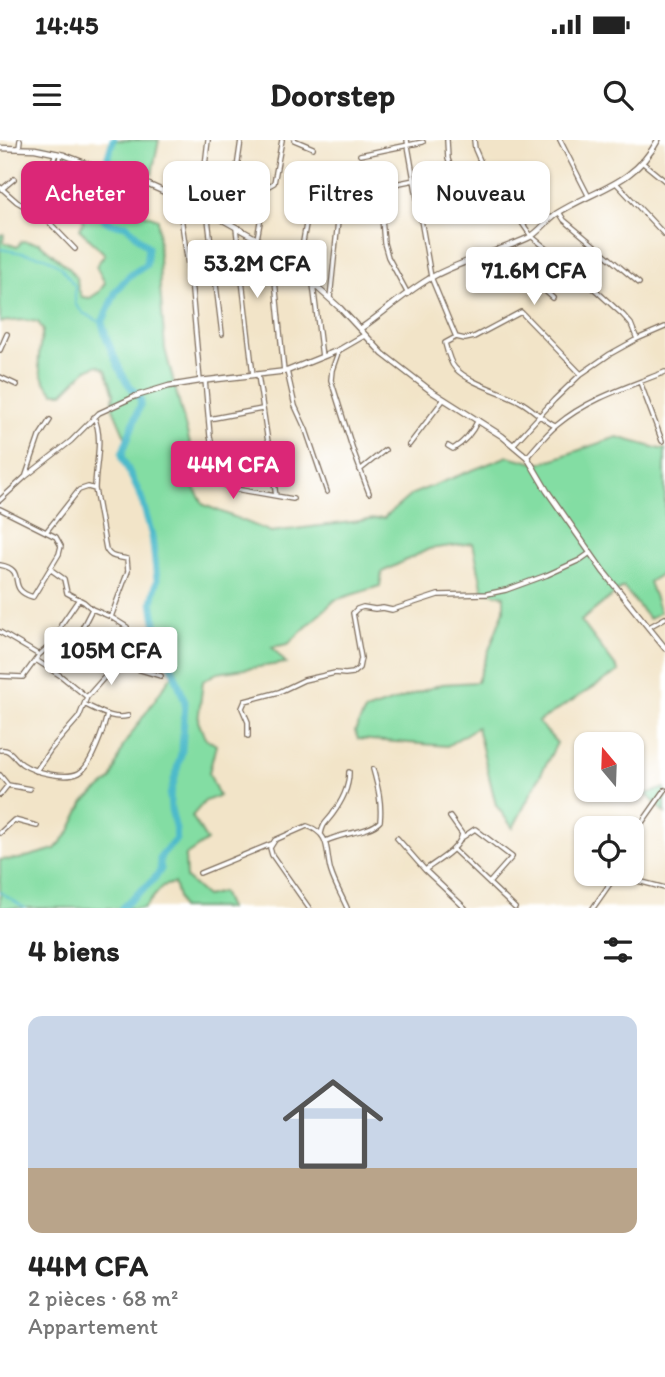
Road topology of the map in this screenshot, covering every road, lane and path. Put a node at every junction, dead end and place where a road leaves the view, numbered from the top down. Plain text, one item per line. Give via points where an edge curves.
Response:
1 (20, 140) edge
2 (208, 140) edge
3 (241, 140) edge
4 (282, 140) edge
5 (294, 140) edge
6 (447, 140) edge
7 (474, 140) edge
8 (560, 140) edge
9 (658, 140) edge
10 (423, 142) dead end
11 (407, 143) edge
12 (0, 148) edge
13 (19, 148) junction
14 (313, 148) dead end
15 (58, 154) junction
16 (360, 155) dead end
17 (55, 161) edge
18 (59, 161) edge
19 (205, 161) edge
20 (238, 161) edge
21 (449, 161) edge
22 (480, 161) edge
23 (643, 163) junction
24 (412, 166) edge
25 (14, 179) dead end
26 (665, 181) edge
27 (616, 183) junction
28 (1, 188) edge
29 (163, 191) edge
30 (588, 195) junction
31 (559, 212) junction
32 (182, 224) edge
33 (209, 224) edge
34 (231, 224) edge
35 (306, 224) edge
36 (338, 224) edge
37 (382, 224) edge
38 (422, 224) edge
39 (523, 224) edge
40 (236, 227) junction
41 (665, 235) edge
42 (531, 236) junction
43 (257, 239) junction
44 (75, 249) dead end
45 (498, 249) junction
46 (272, 250) junction
47 (298, 271) junction
48 (431, 277) junction
49 (639, 283) dead end
50 (313, 284) junction
51 (408, 294) junction
52 (330, 298) junction
53 (553, 298) dead end
54 (665, 327) edge
55 (360, 329) junction
56 (7, 334) dead end
57 (222, 334) dead end
58 (365, 335) junction
59 (456, 337) junction
60 (637, 339) junction
61 (0, 350) edge
62 (339, 350) junction
63 (322, 357) junction
64 (285, 372) junction
65 (665, 372) edge
66 (581, 374) junction
67 (255, 375) junction
68 (0, 377) edge
69 (202, 380) junction
70 (639, 382) junction
71 (17, 385) dead end
72 (136, 396) joint
73 (444, 399) junction
74 (263, 409) junction
75 (540, 416) junction
76 (94, 417) junction
77 (209, 419) junction
78 (50, 420) dead end
79 (478, 420) junction
80 (555, 426) junction
81 (662, 441) dead end
82 (268, 445) junction
83 (410, 445) dead end
84 (513, 445) junction
85 (448, 446) dead end
86 (386, 450) dead end
87 (214, 454) junction
88 (527, 457) junction
89 (360, 471) junction
90 (25, 477) junction
91 (95, 489) junction
92 (327, 492) dead end
93 (369, 493) dead end
94 (276, 496) junction
95 (293, 499) dead end
96 (0, 500) edge
97 (0, 509) edge
98 (46, 532) junction
99 (590, 553) junction
100 (0, 565) edge
101 (50, 569) junction
102 (79, 599) junction
103 (92, 610) junction
104 (111, 618) junction
105 (665, 618) edge
106 (649, 627) junction
107 (0, 632) edge
108 (59, 644) junction
109 (665, 648) edge
110 (38, 657) junction
111 (117, 663) junction
112 (0, 676) edge
113 (161, 676) dead end
114 (87, 697) junction
115 (86, 705) junction
116 (107, 715) junction
117 (128, 716) dead end
118 (248, 736) dead end
119 (0, 750) edge
120 (373, 769) dead end
121 (36, 771) junction
122 (349, 772) dead end
123 (0, 775) edge
124 (8, 785) junction
125 (30, 789) dead end
126 (665, 790) edge
127 (0, 795) edge
128 (450, 817) dead end
129 (644, 820) edge
130 (37, 826) dead end
131 (0, 833) edge
132 (321, 834) junction
133 (463, 837) junction
134 (397, 838) dead end
135 (326, 842) junction
136 (271, 844) junction
137 (453, 849) junction
138 (425, 870) junction
139 (200, 873) dead end
140 (644, 882) edge
141 (489, 883) junction
142 (608, 886) edge
143 (665, 888) edge
144 (309, 908) edge
145 (347, 908) edge
146 (465, 908) edge
147 (515, 908) edge
148 (593, 908) edge

1 - 13 street
2 - 19 street
3 - 20 street
4 - 43 street via 274,183 264,189
5 - 14 street
6 - 21 street
7 - 22 street
8 - 30 street
9 - 23 street
10 - 11 street
11 - 16 street
11 - 24 street
12 - 13 street
13 - 15 street
15 - 17 street
15 - 18 street
15 - 29 street
23 - 26 street
23 - 27 street
25 - 28 street
27 - 30 street
27 - 41 street
28 - 44 street via 45,218
30 - 31 street
31 - 42 street
31 - 49 street
32 - 69 street
33 - 57 street
34 - 40 street
35 - 47 street
36 - 52 street
37 - 51 street via 386,250
38 - 48 street
39 - 42 street
40 - 43 street
40 - 67 street
42 - 45 street
42 - 60 street via 623,315
43 - 46 street
45 - 48 street
45 - 53 street
46 - 47 street
46 - 64 street
47 - 50 street
48 - 51 street
48 - 59 street
50 - 52 street
50 - 63 street
51 - 55 street
52 - 55 street
54 - 60 street
55 - 58 street
56 - 61 street
58 - 62 street
58 - 73 street
59 - 66 street via 474,337 521,312
59 - 75 street via 445,346 456,369 517,399
60 - 66 street
62 - 63 street
62 - 89 street via 331,380
63 - 64 street
64 - 67 street
64 - 92 street
65 - 70 street
66 - 75 street
67 - 69 street
67 - 74 street
68 - 71 street
69 - 72 street
69 - 77 street
70 - 80 street via 595,400
70 - 81 street
72 - 76 street
73 - 79 street
73 - 83 street
74 - 77 street
74 - 82 street
75 - 80 street
75 - 84 street
76 - 90 street
76 - 91 street via 99,439
77 - 87 street
78 - 90 street
79 - 84 street
79 - 85 street via 461,444 453,449
80 - 88 street
82 - 87 street
82 - 94 street
84 - 88 street
86 - 89 street
87 - 94 street via 224,485
88 - 99 street
89 - 93 street
90 - 96 street
91 - 98 street via 79,490
91 - 104 street via 106,549 113,558 127,559 129,565
94 - 95 street
97 - 98 street
98 - 101 street via 61,546
99 - 106 street
99 - 118 street via 506,590 438,595 392,610 357,608 353,613 359,668 353,673 304,680 245,701 242,708
100 - 101 street via 13,569 20,590 31,597
101 - 102 street via 64,579 67,593
102 - 103 street
102 - 108 street via 61,625
103 - 104 street
103 - 108 street via 76,640
104 - 111 street via 127,627
105 - 106 street
106 - 109 street
107 - 110 street
108 - 110 street
110 - 112 street via 23,677
110 - 114 street
111 - 113 street
111 - 114 street
114 - 115 street
115 - 116 street
115 - 121 street
116 - 117 street
116 - 121 street via 96,749 81,772 50,775
119 - 121 street via 9,751
120 - 135 street via 381,807 378,825
122 - 132 street via 349,787
123 - 124 street
124 - 125 street
124 - 127 street
126 - 129 street
128 - 133 street
130 - 131 street via 14,820
132 - 135 street
132 - 136 street via 307,826
133 - 137 street
133 - 141 street via 475,829 512,857
134 - 138 street
135 - 145 street via 331,873
136 - 139 street
136 - 144 street via 272,855
137 - 138 street
137 - 141 street
138 - 146 street
140 - 143 street
141 - 147 street
142 - 148 street

